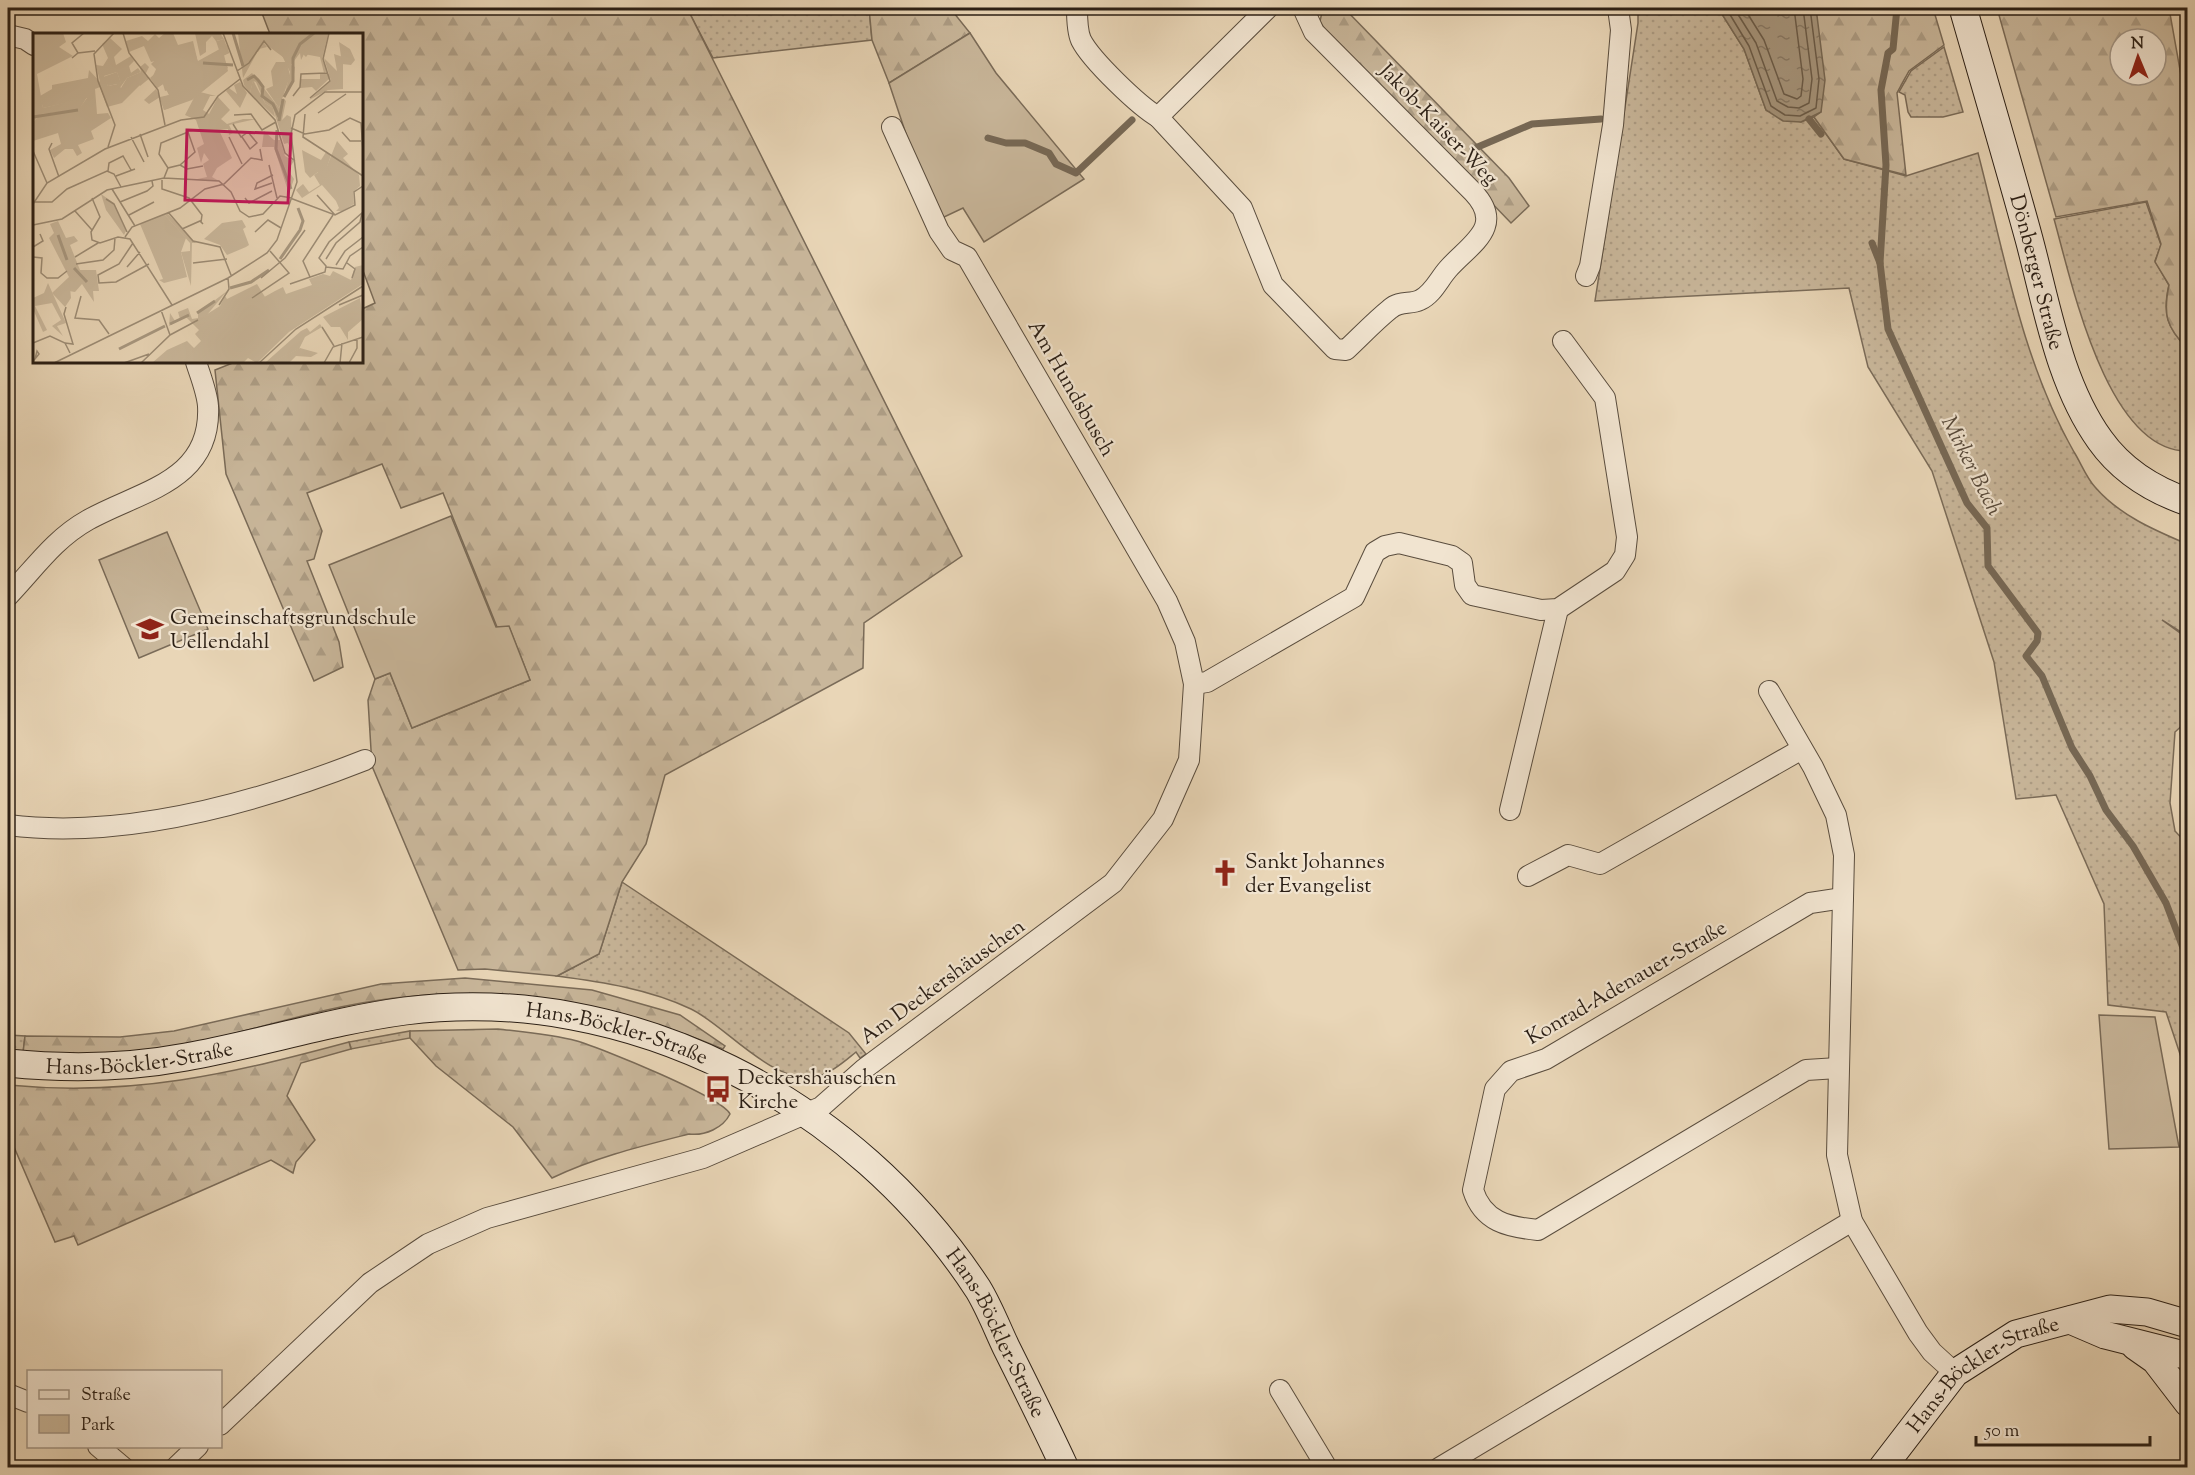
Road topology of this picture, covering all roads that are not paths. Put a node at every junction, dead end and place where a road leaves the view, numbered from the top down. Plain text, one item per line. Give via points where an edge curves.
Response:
1 (1077, 8) edge
2 (1268, 8) edge
3 (1303, 8) edge
4 (1618, 8) edge
5 (1963, 8) edge
6 (8, 35) edge
7 (33, 44) edge
8 (1158, 117) junction
9 (892, 127) dead end
10 (1586, 276) dead end
11 (1563, 341) dead end
12 (196, 363) edge
13 (2184, 500) edge
14 (8, 596) edge
15 (1558, 609) junction
16 (1194, 684) junction
17 (1769, 691) dead end
18 (1802, 749) junction
19 (365, 760) dead end
20 (1510, 810) dead end
21 (8, 825) edge
22 (1528, 876) dead end
23 (1843, 898) junction
24 (8, 1063) edge
25 (1838, 1068) junction
26 (806, 1113) junction
27 (1852, 1221) junction
28 (2187, 1306) edge
29 (2146, 1312) junction
30 (2070, 1320) junction
31 (2187, 1324) edge
32 (2127, 1340) junction
33 (2187, 1356) edge
34 (1955, 1373) junction
35 (1281, 1390) dead end
36 (8, 1394) edge
37 (27, 1402) edge
38 (2187, 1403) edge
39 (222, 1423) edge
40 (100, 1448) edge
41 (196, 1448) edge
42 (124, 1467) edge
43 (175, 1467) edge
44 (1065, 1467) edge
45 (1327, 1467) edge
46 (1439, 1467) edge
47 (1882, 1467) edge

1 - 8 street, Jakob-Kaiser-Weg via 1080,38 1088,52 1145,110
2 - 8 street
3 - 8 street, Jakob-Kaiser-Weg via 1314,32 1485,208 1486,228 1480,237 1420,300 1391,307 1346,350 1335,349 1273,285 1242,208
4 - 10 street via 1621,30 1613,125
5 - 13 street, Dönberger Straße via 2069,381 2102,442 2150,487
6 - 7 street
9 - 16 street, Am Hundsbusch via 939,231 952,250 967,257 1167,601 1185,642
11 - 15 street via 1605,398 1632,551 1615,571
12 - 14 street via 208,404 208,422 194,461 176,478 87,520 53,544
15 - 16 street via 1541,610 1472,595 1465,585 1462,563 1452,556 1399,543 1375,552 1354,597 1207,682
15 - 20 street
16 - 26 street, Am Deckershäuschen via 1189,760 1163,819 1124,871 864,1069 821,1107
17 - 18 street
18 - 22 street via 1600,864 1568,855
18 - 23 street via 1836,814 1844,855
19 - 21 street via 265,797 152,819 82,828
23 - 25 street
23 - 25 street, Konrad-Adenauer-Straße via 1809,903 1546,1059 1511,1071 1495,1089 1473,1190 1476,1200 1485,1214 1507,1227 1538,1230 1806,1070
24 - 26 street, Hans-Böckler-Straße via 98,1067 138,1064 406,1011 523,1009 633,1031 686,1050 746,1076
25 - 27 street via 1837,1155
26 - 39 street, Am Deckershäuschen via 703,1158 487,1218 428,1244 370,1283
26 - 44 street, Hans-Böckler-Straße via 876,1167 979,1290
27 - 34 street via 1918,1333
27 - 46 street
28 - 29 street
29 - 30 street, Hans-Böckler-Straße via 2110,1309
29 - 31 street, Hans-Böckler-Straße
30 - 32 street, Hans-Böckler-Straße
30 - 34 street, Hans-Böckler-Straße via 2016,1334
32 - 33 street, Hans-Böckler-Straße
32 - 38 street via 2155,1360
34 - 47 street, Hans-Böckler-Straße
35 - 45 street
36 - 37 street
40 - 42 street
41 - 43 street

